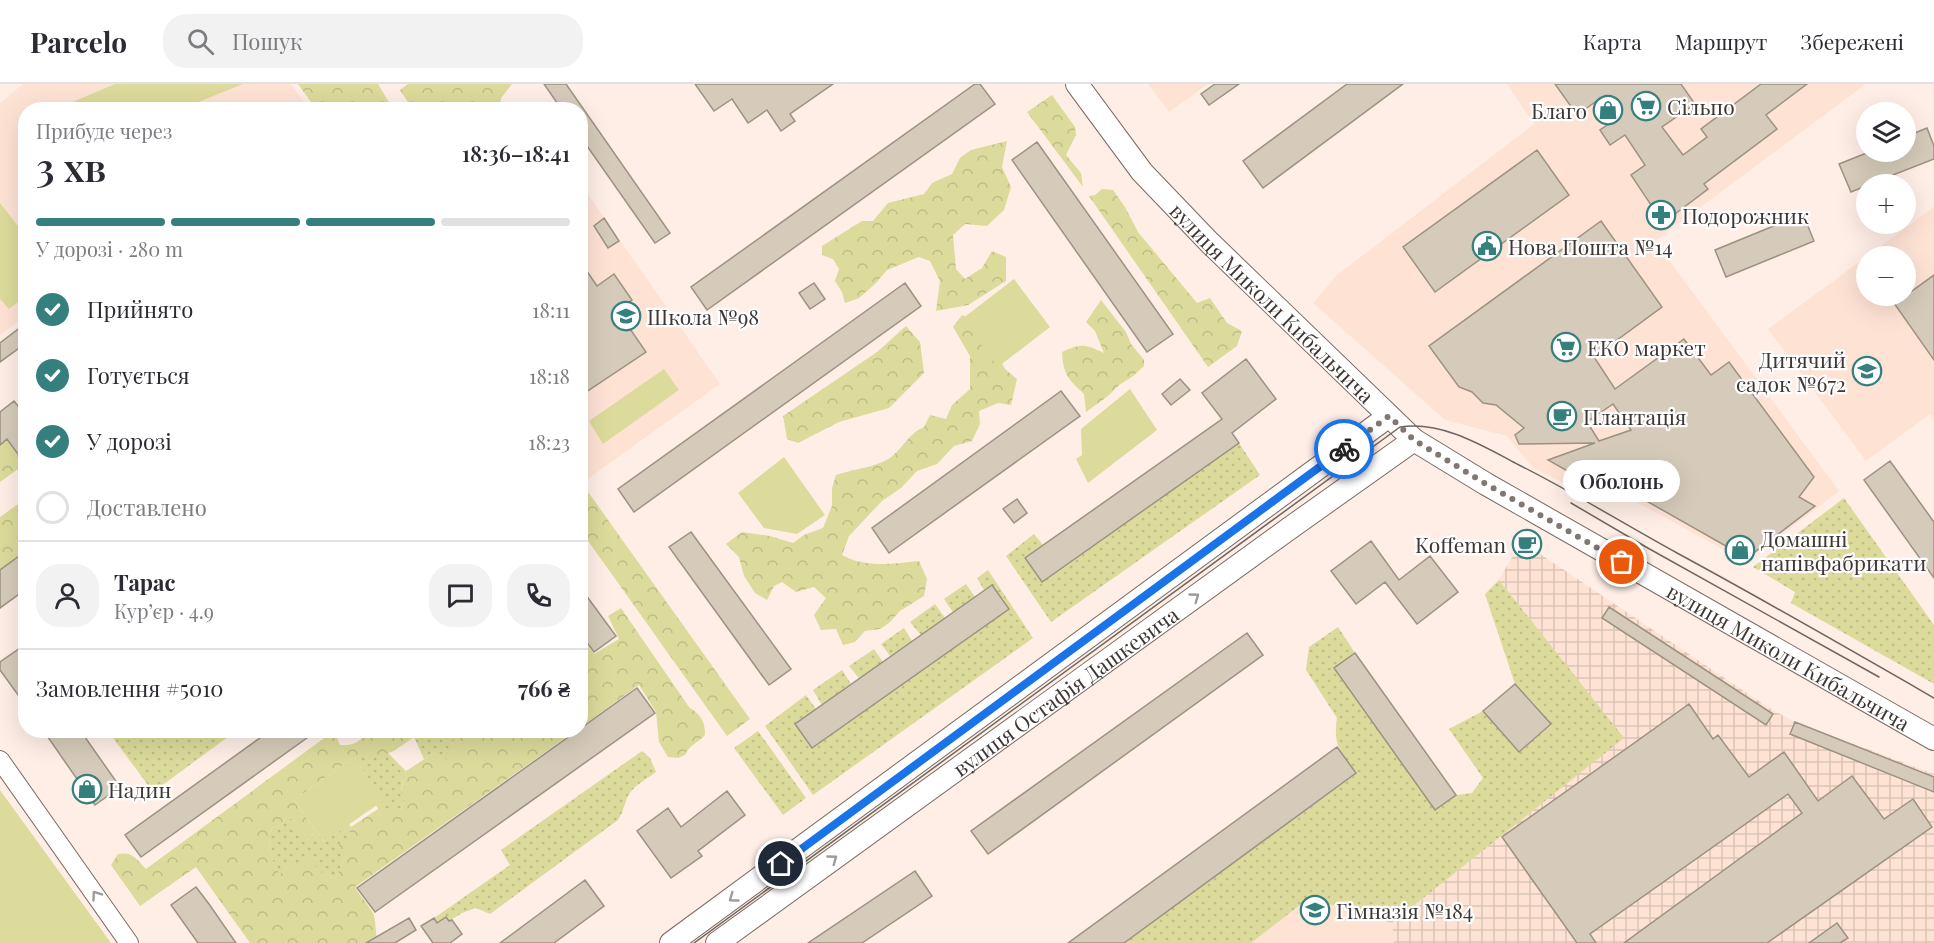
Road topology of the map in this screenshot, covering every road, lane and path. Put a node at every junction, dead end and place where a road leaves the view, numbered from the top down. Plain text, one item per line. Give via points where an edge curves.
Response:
1 (1077, 84) edge
2 (1389, 416) junction
3 (1414, 440) junction
4 (1934, 739) edge
5 (0, 760) edge
6 (129, 943) edge
7 (671, 943) edge
8 (717, 943) edge

1 - 2 street, вулиця Миколи Кибальчича via 1158,190
2 - 3 street, вулиця Миколи Кибальчича
2 -> 7 street, вулиця Остафія Дашкевича
3 - 4 street, вулиця Миколи Кибальчича
8 -> 3 street, вулиця Остафія Дашкевича
6 -> 5 street

